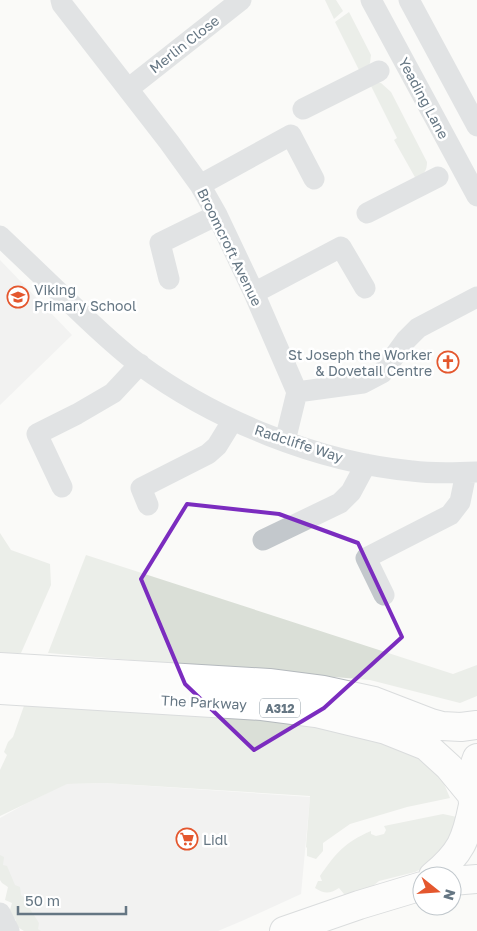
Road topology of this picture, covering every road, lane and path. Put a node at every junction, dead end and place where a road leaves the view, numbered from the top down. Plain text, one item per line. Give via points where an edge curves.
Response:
1 (61, 0) edge
2 (241, 0) edge
3 (371, 0) edge
4 (408, 0) edge
5 (379, 71) dead end
6 (128, 89) junction
7 (303, 109) dead end
8 (477, 127) edge
9 (449, 144) junction
10 (472, 172) edge
11 (438, 177) dead end
12 (314, 178) dead end
13 (200, 185) junction
14 (477, 196) edge
15 (367, 212) dead end
16 (217, 215) junction
17 (0, 236) edge
18 (169, 279) dead end
19 (365, 288) dead end
20 (254, 293) junction
21 (477, 297) edge
22 (140, 364) junction
23 (298, 392) junction
24 (233, 420) junction
25 (284, 441) junction
26 (366, 464) junction
27 (471, 473) edge
28 (62, 487) dead end
29 (148, 505) dead end
30 (263, 540) dead end
31 (384, 595) dead end
32 (0, 667) edge
33 (68, 683) junction
34 (0, 690) edge
35 (477, 725) edge
36 (477, 758) edge
37 (474, 806) edge
38 (443, 866) edge
39 (477, 879) edge
40 (462, 880) edge
41 (412, 887) edge
42 (0, 913) edge
43 (9, 931) edge
44 (284, 931) edge

1 - 6 street, Broomcroft Avenue
2 - 6 street, Merlin Close
3 - 9 street, Yeading Lane
4 - 8 street
5 - 7 street
6 - 13 street, Broomcroft Avenue
8 - 9 street
9 - 10 street, Yeading Lane
10 - 14 street, Yeading Lane
11 - 15 street
12 - 13 street via 291,135
13 - 16 street, Broomcroft Avenue
16 - 18 street via 160,243
16 - 20 street, Broomcroft Avenue
17 - 22 street, Radcliffe Way via 104,336
19 - 20 street via 341,247
20 - 23 street, Broomcroft Avenue
21 - 23 street via 418,328 382,373 363,383
22 - 24 street, Radcliffe Way via 186,396
22 - 28 street via 113,393 37,434
23 - 25 street
24 - 25 street, Radcliffe Way
24 - 29 street via 208,454 141,488
25 - 26 street, Radcliffe Way
26 - 27 street, Radcliffe Way via 413,472
26 - 30 street via 352,492 340,503
27 - 31 street, Radcliffe Way via 460,502 450,515 366,558
32 - 33 main road, The Parkway / A312
33 - 34 main road, The Parkway / A312
33 - 35 main road, The Parkway / A312 via 269,683 374,701 442,726
33 - 37 main road, The Parkway / A312 via 316,712 386,730 426,746 449,767
36 - 37 main road via 471,784
37 - 38 main road via 466,836 453,858
39 - 40 main road
41 - 44 main road
42 - 43 street

